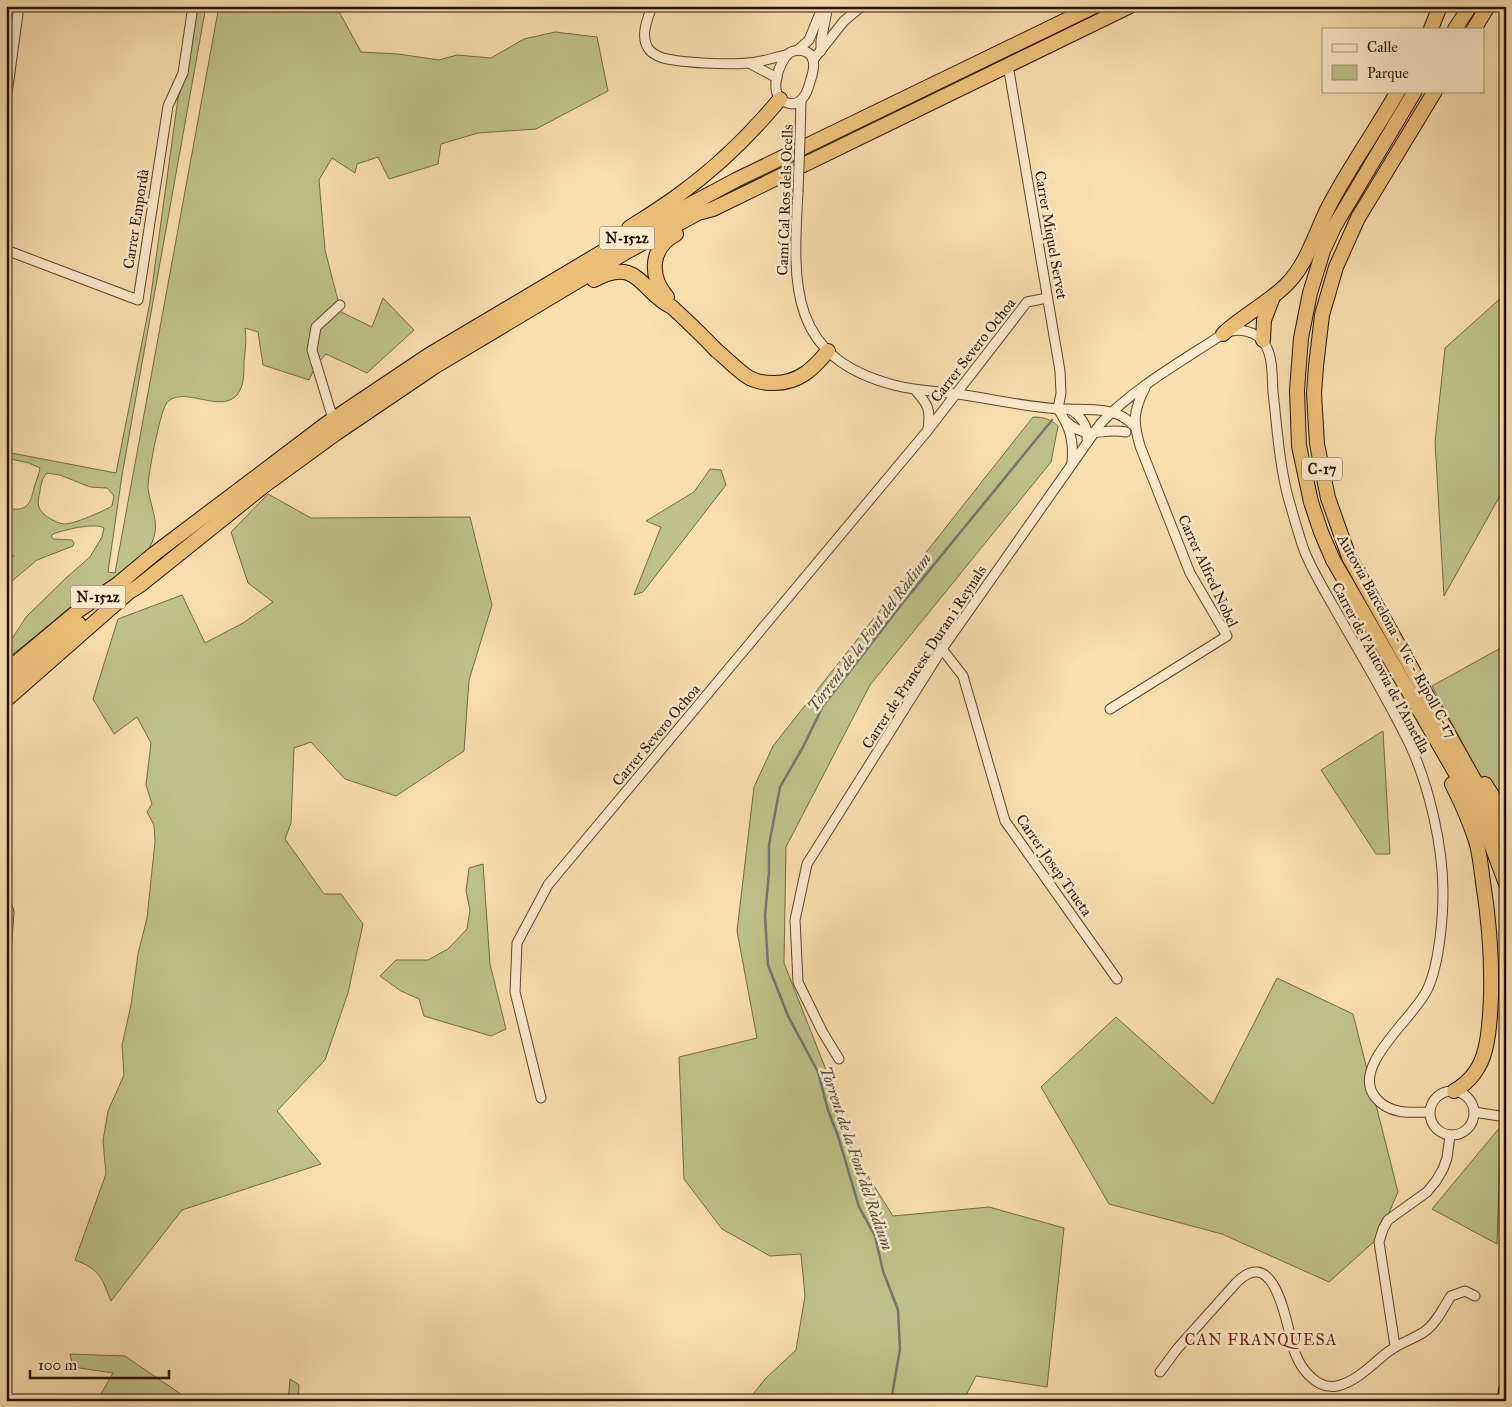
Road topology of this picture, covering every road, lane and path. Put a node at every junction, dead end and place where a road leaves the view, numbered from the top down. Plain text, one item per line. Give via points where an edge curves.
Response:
1 (19, 6) edge
2 (193, 6) edge
3 (652, 6) edge
4 (823, 6) edge
5 (828, 6) edge
6 (862, 6) edge
7 (1095, 6) edge
8 (1130, 6) edge
9 (1440, 6) edge
10 (1461, 6) edge
11 (1470, 6) edge
12 (1488, 6) edge
13 (1431, 28) edge
14 (1450, 28) edge
15 (1456, 28) edge
16 (1475, 28) edge
17 (798, 50) junction
18 (821, 52) junction
19 (787, 55) junction
20 (813, 60) junction
21 (749, 63) junction
22 (1008, 66) junction
23 (777, 78) junction
24 (1397, 92) edge
25 (1414, 92) edge
26 (1434, 92) edge
27 (780, 99) junction
28 (6, 101) edge
29 (801, 101) junction
30 (713, 208) junction
31 (614, 245) junction
32 (6, 250) edge
33 (1273, 297) junction
34 (1047, 298) junction
35 (340, 304) dead end
36 (536, 305) junction
37 (672, 307) junction
38 (1222, 334) junction
39 (1263, 340) junction
40 (828, 351) junction
41 (1146, 386) junction
42 (915, 390) junction
43 (956, 394) junction
44 (1058, 409) junction
45 (1068, 409) junction
46 (1111, 412) junction
47 (333, 420) junction
48 (1067, 422) junction
49 (1134, 426) junction
50 (928, 430) junction
51 (1126, 432) junction
52 (1089, 436) junction
53 (1140, 446) junction
54 (1072, 463) junction
55 (192, 526) junction
56 (139, 586) junction
57 (1370, 626) junction
58 (942, 649) junction
59 (45, 660) junction
60 (6, 671) edge
61 (6, 687) edge
62 (6, 700) edge
63 (1110, 710) dead end
64 (6, 711) edge
65 (1469, 771) junction
66 (1506, 817) edge
67 (1506, 843) edge
68 (1506, 884) edge
69 (6, 902) edge
70 (6, 954) edge
71 (1117, 979) dead end
72 (839, 1059) dead end
73 (1454, 1090) junction
74 (541, 1098) dead end
75 (1430, 1112) junction
76 (1474, 1112) junction
77 (1506, 1116) edge
78 (1450, 1135) junction
79 (1475, 1296) dead end
80 (1395, 1346) junction
81 (1160, 1372) dead end
82 (1506, 1390) edge
83 (1505, 1401) edge

1 - 28 street
2 - 32 street, Carrer Empordà via 183,73 168,106 138,300
3 - 21 street via 644,39 654,54 669,59
4 - 17 street via 809,40
5 - 18 street
6 - 18 street via 844,21
7 - 31 highway, N-152z via 745,175
8 - 22 highway, N-152z
9 - 13 highway
10 - 14 highway
11 - 15 highway
12 - 16 highway
17 - 19 street
17 - 20 street via 805,50
18 - 20 street
19 - 21 street
19 - 23 street
20 - 29 street via 809,88
21 - 23 street
22 - 30 highway, N-152z
22 - 34 street, Carrer Miquel Servet
23 - 27 street
24 - 33 highway via 1329,207 1305,259 1289,282
25 - 57 highway, Autovia Barcelona - Vic - Ripoll C-17 / C-17 via 1334,227 1323,251 1301,338 1297,390 1299,446 1311,502 1320,532
26 - 65 highway, Autovia Barcelona - Vic - Ripoll C-17 / C-17 via 1358,218 1336,267 1322,315 1314,394 1317,444 1328,498 1349,556
27 - 29 street via 790,104
27 - 31 highway via 764,119 709,171 624,232
29 - 40 street, Camí Cal Ros dels Ocells, bridge via 795,273 799,299 812,329
30 - 36 highway, N-152z via 628,251
30 - 37 highway via 701,220 669,237 658,252 654,274
31 - 47 highway, N-152z via 429,356
33 - 38 highway
33 - 39 highway via 1264,320
34 - 43 street, Carrer Severo Ochoa via 1027,302
34 - 44 street, Carrer Miquel Servet via 1061,382
35 - 47 street via 316,327 312,350
36 - 37 highway via 604,274 621,272 637,278
36 - 56 highway, N-152z via 434,367 335,434
37 - 40 highway via 733,365 754,380 766,383 797,380
38 - 39 street via 1243,330
38 - 41 street, Carrer de Francesc Duran i Reynals
39 - 75 street, Carrer de l'Autovia de l'Ametlla via 1270,354 1278,446 1304,550 1410,745 1437,834 1443,893 1440,939 1428,988 1379,1052 1372,1064 1369,1082 1371,1092 1386,1107 1398,1112
40 - 42 street, Camí Cal Ros dels Ocells via 869,377
41 - 46 street, Carrer de Francesc Duran i Reynals
41 - 49 street, Carrer Alfred Nobel via 1136,407
42 - 43 street, Camí Cal Ros dels Ocells
42 - 50 street, Carrer Severo Ochoa via 929,410
43 - 44 street, Camí Cal Ros dels Ocells
43 - 50 street, Carrer Severo Ochoa
44 - 45 street, Camí Cal Ros dels Ocells
44 - 48 street
45 - 46 street, Camí Cal Ros dels Ocells
45 - 52 street via 1084,423
46 - 49 street via 1126,418
46 - 51 street, Carrer Alfred Nobel
46 - 52 street, Carrer de Francesc Duran i Reynals
47 - 55 highway, N-152z
48 - 52 street
48 - 54 street via 1072,440
49 - 53 street, Carrer Alfred Nobel
50 - 74 street, Carrer Severo Ochoa via 548,885 517,943 515,992
51 - 52 street via 1112,430
51 - 53 street, Carrer Alfred Nobel
52 - 54 street, Carrer de Francesc Duran i Reynals
53 - 63 street, Carrer Alfred Nobel via 1190,572 1227,636
54 - 58 street, Carrer de Francesc Duran i Reynals
55 - 59 highway
55 - 60 highway, N-152z via 79,610
56 - 59 highway
56 - 64 highway, N-152z via 98,631
57 - 68 highway, Autovia Barcelona - Vic - Ripoll C-17 / C-17 via 1467,793
57 - 73 highway via 1385,666 1455,791 1476,841 1481,866 1490,937 1489,1033 1480,1065 1463,1086
58 - 71 street, Carrer Josep Trueta via 963,676 1005,821
58 - 72 street, Carrer de Francesc Duran i Reynals via 807,864 795,920 798,982
59 - 61 highway
59 - 62 highway
65 - 66 highway via 1484,782
65 - 67 highway, Autovia Barcelona - Vic - Ripoll C-17 / C-17
69 - 70 street via 9,912
73 - 75 street via 1437,1096
73 - 76 street via 1468,1097
75 - 78 street via 1430,1119 1438,1130
76 - 77 street
76 - 78 street via 1474,1119 1465,1131
78 - 80 street via 1444,1169 1436,1181 1427,1192 1388,1220 1382,1229 1379,1242
79 - 80 street via 1465,1291 1451,1296 1425,1332
80 - 81 street via 1358,1376 1336,1386 1321,1384 1309,1376 1295,1354 1285,1310 1270,1280 1251,1272 1224,1296
82 - 83 highway

